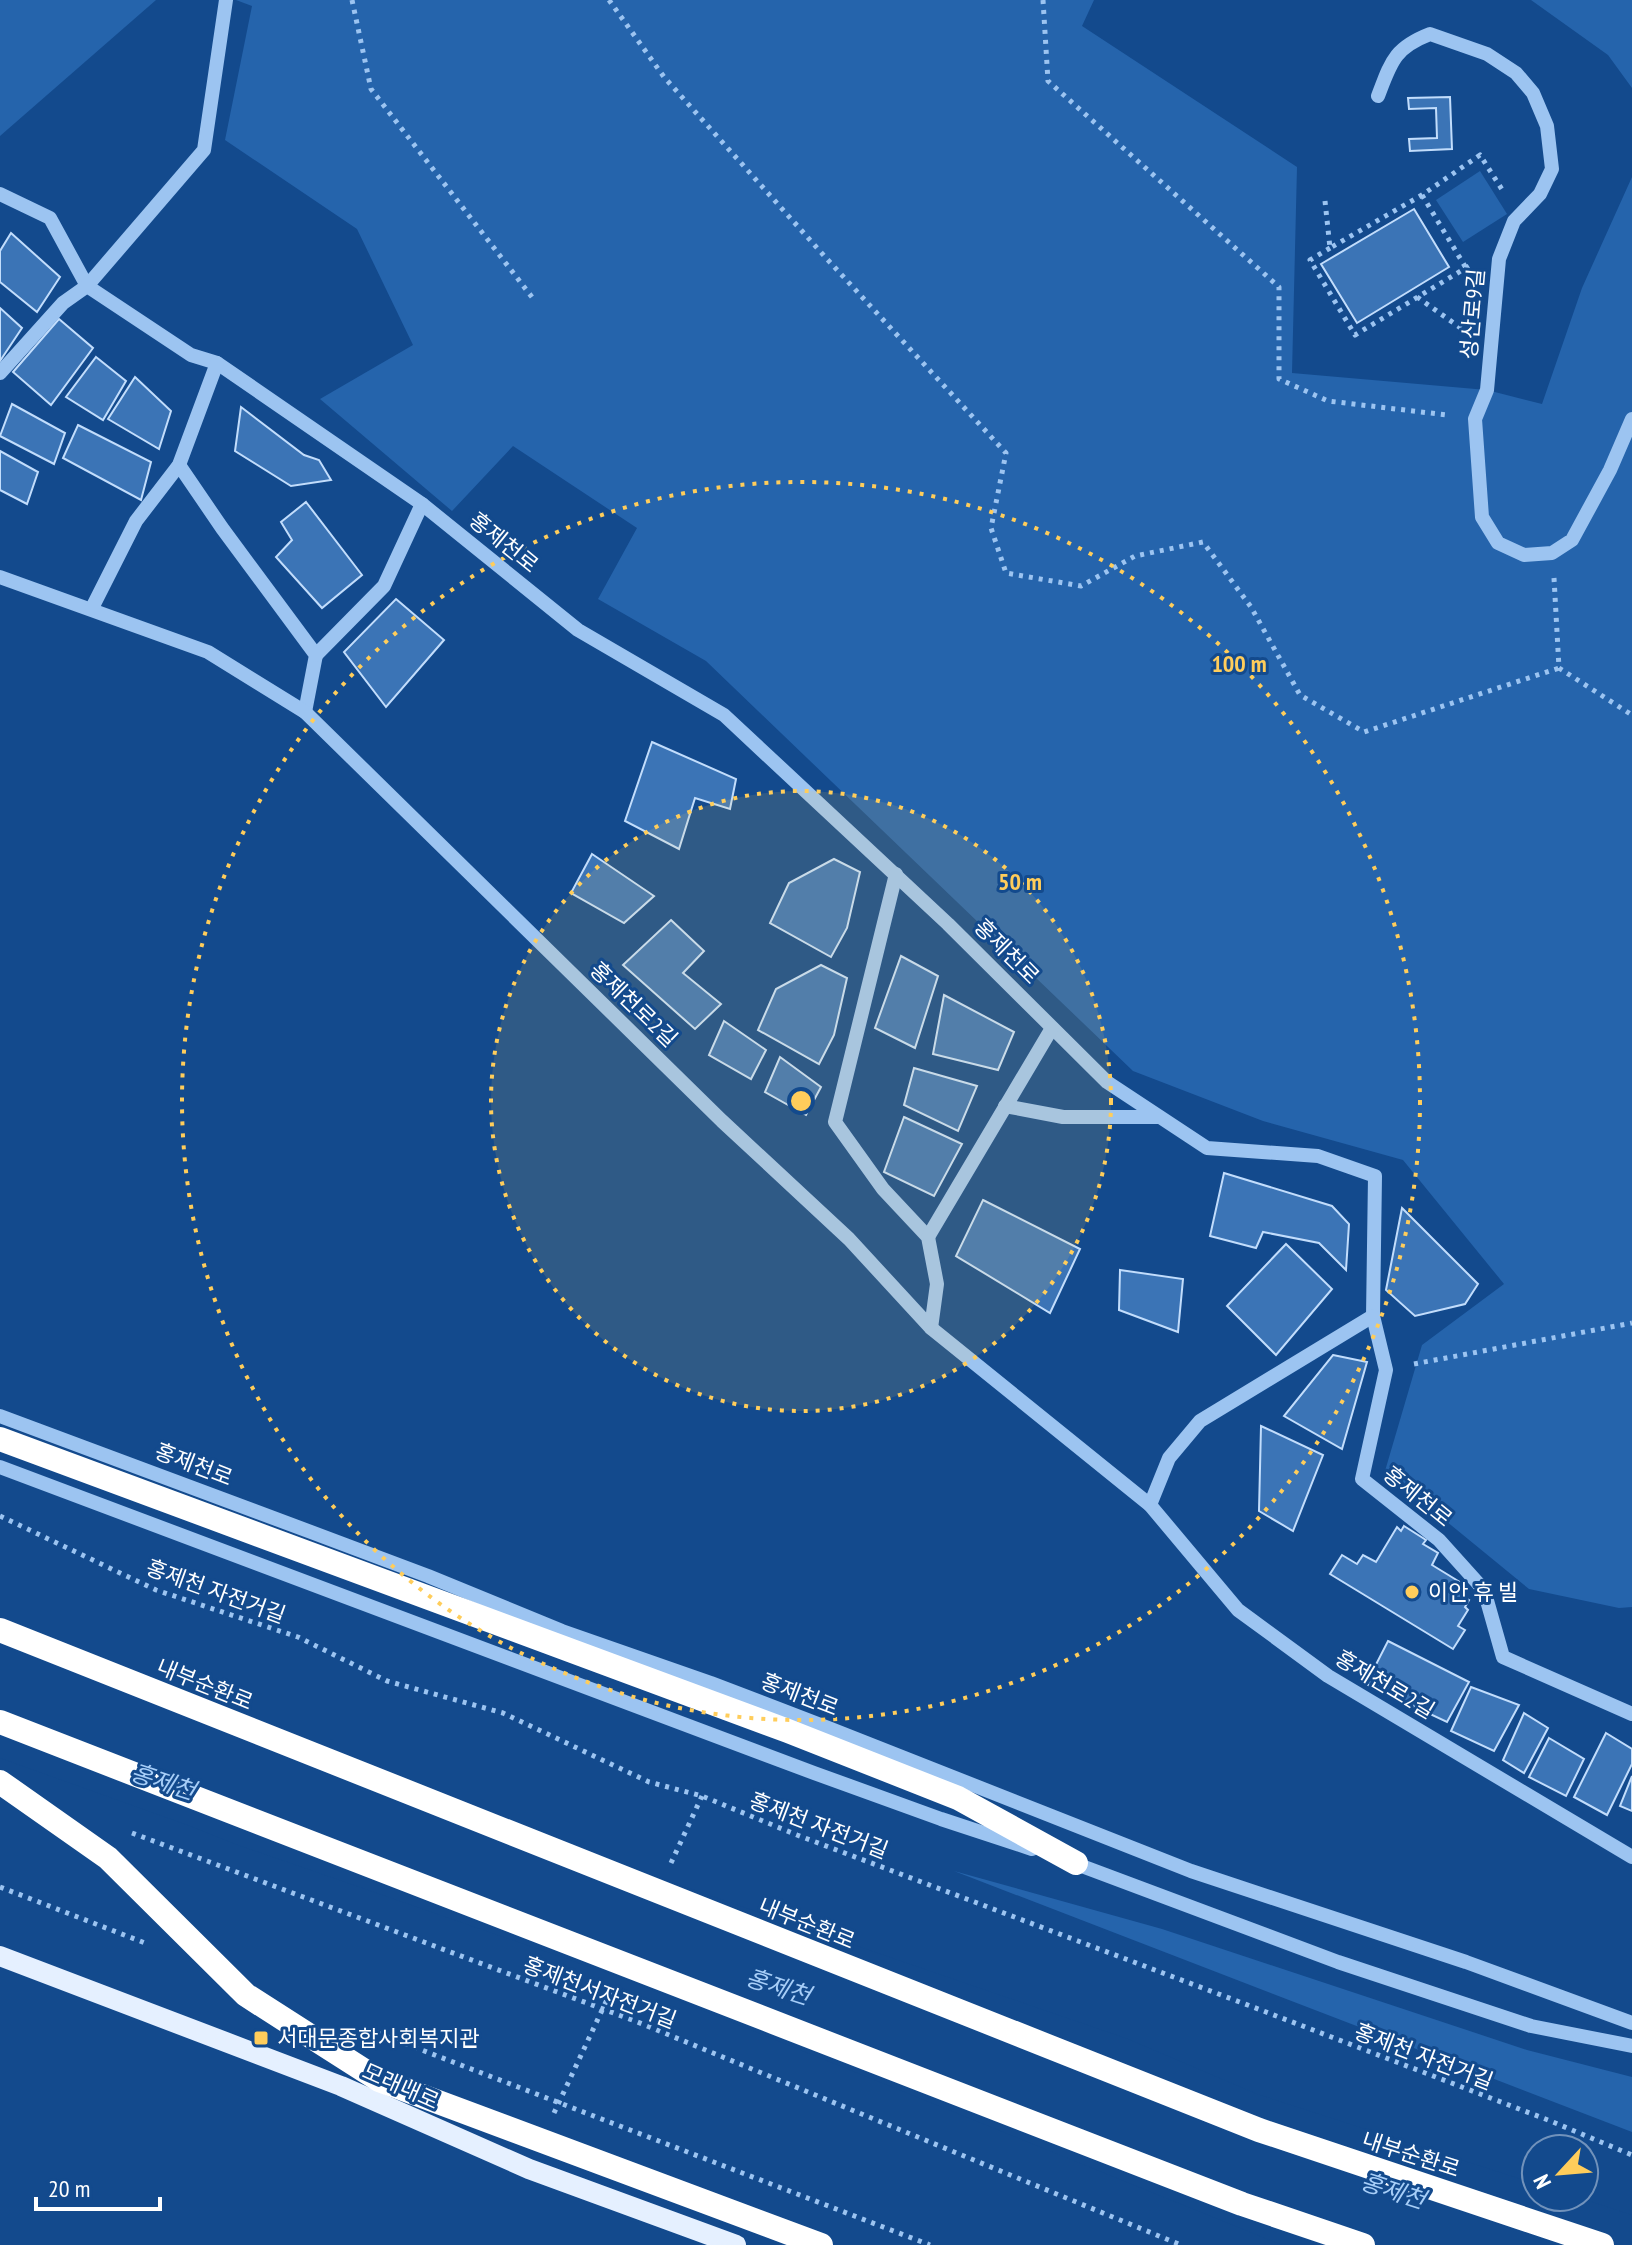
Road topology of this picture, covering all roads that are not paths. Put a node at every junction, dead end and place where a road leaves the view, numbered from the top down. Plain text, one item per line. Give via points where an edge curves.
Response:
1 (226, 0) edge
2 (1378, 96) dead end
3 (0, 194) edge
4 (87, 286) junction
5 (217, 363) junction
6 (0, 373) edge
7 (1632, 419) edge
8 (179, 465) junction
9 (422, 504) junction
10 (0, 577) edge
11 (92, 608) junction
12 (316, 655) junction
13 (305, 712) junction
14 (896, 874) junction
15 (1052, 1028) junction
16 (1005, 1106) junction
17 (1159, 1117) junction
18 (928, 1237) junction
19 (1373, 1316) junction
20 (931, 1328) junction
21 (0, 1416) edge
22 (0, 1439) edge
23 (0, 1467) edge
24 (1150, 1505) junction
25 (0, 1630) edge
26 (1632, 1714) edge
27 (0, 1722) edge
28 (0, 1782) edge
29 (1632, 1857) edge
30 (1076, 1863) junction
31 (0, 1956) edge
32 (1632, 2023) edge
33 (1632, 2046) edge
34 (736, 2245) edge
35 (821, 2245) edge
36 (1363, 2245) edge
37 (1602, 2245) edge

1 - 4 street via 204,150
2 - 7 street, 성산로9길 via 1392,60 1411,42 1430,34 1487,54 1516,73 1533,93 1547,126 1552,169 1540,194 1514,221 1499,259 1487,390 1475,419 1482,517 1498,543 1524,555 1552,553 1572,540
3 - 4 street, 홍제천로 via 50,218
4 - 5 street, 홍제천로 via 191,355
4 - 6 street via 63,303
5 - 8 street
5 - 9 street, 홍제천로
8 - 11 street via 136,521
8 - 12 street
9 - 12 street via 384,586
9 - 14 street, 홍제천로 via 578,630 724,715
10 - 11 street, 홍제천로2길
11 - 13 street, 홍제천로2길 via 208,652
12 - 13 street
13 - 20 street, 홍제천로2길 via 849,1239
14 - 15 street, 홍제천로
14 - 18 street via 835,1122 883,1189
15 - 16 street
15 - 17 street, 홍제천로 via 1107,1082
16 - 17 street via 1063,1117
16 - 18 street
17 - 19 street, 홍제천로 via 1207,1148 1318,1156 1375,1176
18 - 20 street via 937,1284
19 - 24 street via 1200,1421 1169,1458
19 - 26 street, 홍제천로 via 1386,1370 1362,1479 1439,1540 1484,1590 1503,1657
20 - 24 street, 홍제천로2길
21 - 32 street, 홍제천로 via 817,1723 1191,1871
22 - 30 highway via 774,1725 958,1798
23 - 30 street via 814,1773
24 - 29 street, 홍제천로2길 via 1238,1610 1328,1676
25 - 37 highway, 내부순환로, bridge via 1259,2130
27 - 36 highway, bridge via 1227,2199
28 - 35 highway, bridge via 108,1858 246,1995 379,2080
30 - 33 street via 1338,1962 1531,2026
31 - 34 main road, 모래내로 via 341,2086 529,2169

